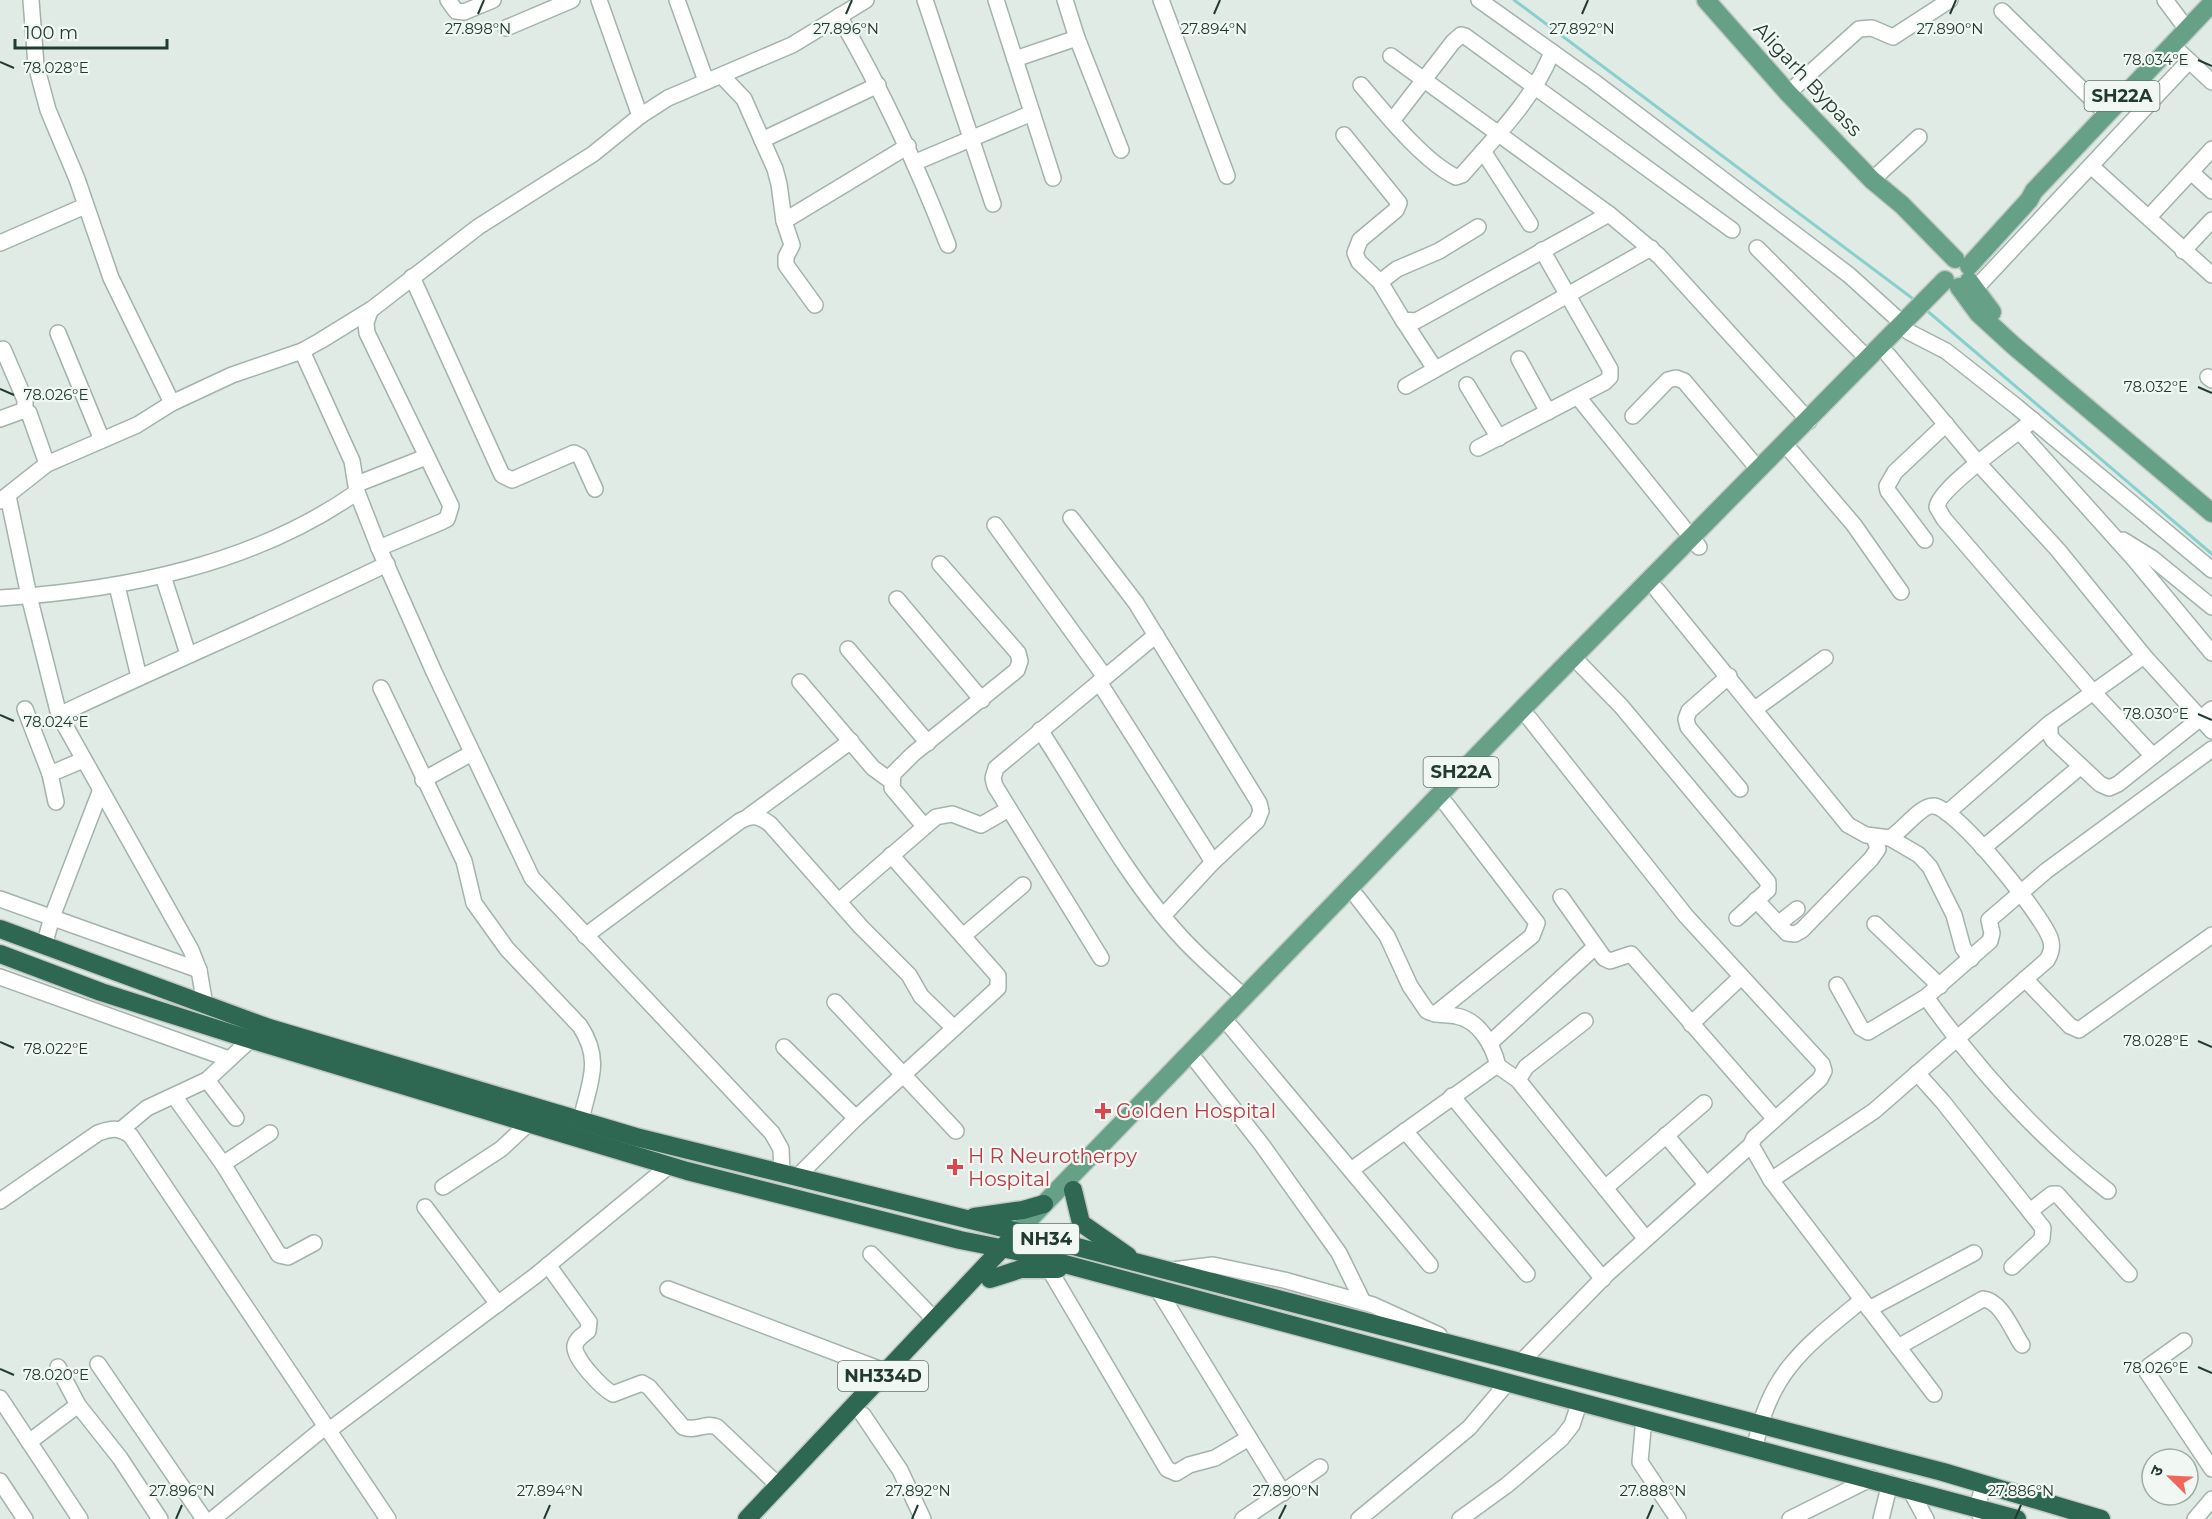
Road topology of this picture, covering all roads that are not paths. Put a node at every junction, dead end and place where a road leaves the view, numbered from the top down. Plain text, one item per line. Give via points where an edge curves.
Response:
1 (32, 0) edge
2 (448, 0) edge
3 (493, 0) edge
4 (572, 0) edge
5 (599, 0) edge
6 (677, 0) edge
7 (866, 0) edge
8 (925, 0) edge
9 (996, 0) edge
10 (1065, 0) edge
11 (1161, 0) edge
12 (1479, 0) edge
13 (1950, 0) edge
14 (2165, 0) edge
15 (1712, 2) edge
16 (2212, 3) edge
17 (1933, 5) edge
18 (2002, 11) dead end
19 (839, 16) junction
20 (506, 28) dead end
21 (2186, 28) junction
22 (1077, 38) junction
23 (2171, 44) junction
24 (1552, 52) junction
25 (1391, 56) dead end
26 (1015, 59) junction
27 (2189, 61) junction
28 (722, 76) junction
29 (1425, 79) junction
30 (706, 81) junction
31 (2212, 82) edge
32 (878, 85) junction
33 (1361, 85) dead end
34 (1534, 87) junction
35 (1788, 93) junction
36 (1032, 113) junction
37 (2106, 113) junction
38 (640, 116) junction
39 (1392, 121) junction
40 (1498, 134) junction
41 (1344, 135) dead end
42 (1919, 137) dead end
43 (971, 138) junction
44 (762, 140) junction
45 (908, 146) junction
46 (2212, 149) edge
47 (1121, 150) dead end
48 (1483, 151) junction
49 (916, 162) junction
50 (2092, 167) junction
51 (2190, 172) junction
52 (1227, 176) dead end
53 (1053, 178) dead end
54 (1875, 184) junction
55 (2212, 191) edge
56 (993, 204) dead end
57 (85, 206) junction
58 (1609, 214) junction
59 (2149, 217) junction
60 (2212, 220) edge
61 (784, 221) junction
62 (1530, 224) dead end
63 (1478, 227) dead end
64 (1732, 230) dead end
65 (0, 243) edge
66 (948, 245) dead end
67 (1651, 248) junction
68 (1757, 248) dead end
69 (1542, 250) junction
70 (2183, 251) junction
71 (2212, 275) edge
72 (412, 277) junction
73 (1956, 278) junction
74 (1380, 282) junction
75 (1565, 295) junction
76 (815, 306) dead end
77 (370, 311) junction
78 (1403, 320) junction
79 (1910, 324) junction
80 (58, 333) dead end
81 (3, 349) dead end
82 (302, 351) junction
83 (1888, 355) junction
84 (1518, 359) dead end
85 (1868, 359) junction
86 (1435, 369) junction
87 (1467, 385) dead end
88 (1406, 386) dead end
89 (1578, 397) junction
90 (172, 402) junction
91 (25, 411) junction
92 (1548, 412) junction
93 (1633, 416) dead end
94 (0, 419) edge
95 (2033, 420) junction
96 (1809, 421) junction
97 (1946, 424) junction
98 (2020, 432) junction
99 (1499, 438) junction
100 (102, 440) junction
101 (1478, 448) dead end
102 (1789, 449) junction
103 (426, 457) junction
104 (1978, 463) junction
105 (47, 464) junction
106 (1759, 470) junction
107 (357, 488) junction
108 (595, 489) dead end
109 (4, 499) edge
110 (2212, 513) edge
111 (1071, 518) dead end
112 (995, 525) dead end
113 (2110, 532) junction
114 (1924, 540) dead end
115 (1695, 543) junction
116 (379, 548) junction
117 (387, 564) junction
118 (940, 564) dead end
119 (2212, 570) edge
120 (163, 576) junction
121 (117, 586) junction
122 (1657, 590) junction
123 (1901, 592) dead end
124 (29, 596) junction
125 (0, 598) edge
126 (897, 599) dead end
127 (2212, 607) edge
128 (1156, 635) junction
129 (848, 649) dead end
130 (2212, 652) edge
131 (188, 654) junction
132 (2144, 656) junction
133 (1825, 658) dead end
134 (1581, 665) junction
135 (1729, 676) junction
136 (139, 677) junction
137 (1102, 679) junction
138 (800, 682) dead end
139 (381, 688) dead end
140 (2093, 692) junction
141 (981, 700) junction
142 (25, 709) dead end
143 (1755, 709) junction
144 (2206, 713) edge
145 (59, 715) junction
146 (1529, 718) junction
147 (2050, 723) junction
148 (1040, 730) junction
149 (2212, 731) edge
150 (851, 741) junction
151 (928, 743) junction
152 (2212, 749) edge
153 (472, 753) junction
154 (2153, 756) junction
155 (83, 760) junction
156 (2080, 767) junction
157 (50, 774) junction
158 (423, 780) junction
159 (891, 781) junction
160 (1740, 789) dead end
161 (100, 792) junction
162 (56, 802) dead end
163 (1446, 804) junction
164 (1009, 809) junction
165 (1947, 813) junction
166 (749, 816) junction
167 (924, 826) junction
168 (1874, 837) junction
169 (1890, 838) junction
170 (1983, 848) junction
171 (891, 855) junction
172 (1213, 862) junction
173 (1023, 885) dead end
174 (2020, 890) junction
175 (1357, 897) junction
176 (1561, 897) dead end
177 (0, 899) edge
178 (1756, 900) junction
179 (839, 901) junction
180 (1797, 909) dead end
181 (52, 916) junction
182 (1163, 916) junction
183 (1737, 918) dead end
184 (1778, 924) junction
185 (1875, 924) dead end
186 (0, 929) edge
187 (2212, 934) edge
188 (585, 936) junction
189 (963, 936) junction
190 (44, 946) junction
191 (1595, 947) junction
192 (0, 954) edge
193 (1101, 958) dead end
194 (1971, 959) junction
195 (199, 970) junction
196 (0, 977) edge
197 (1742, 977) junction
198 (2025, 979) junction
199 (1837, 985) dead end
200 (1940, 986) junction
201 (1244, 997) junction
202 (1926, 997) junction
203 (834, 1002) dead end
204 (205, 1005) junction
205 (1435, 1014) junction
206 (1585, 1021) dead end
207 (1690, 1024) junction
208 (1231, 1027) junction
209 (954, 1028) junction
210 (1956, 1039) junction
211 (250, 1040) junction
212 (1490, 1042) junction
213 (783, 1047) dead end
214 (229, 1059) junction
215 (1197, 1062) junction
216 (1498, 1066) junction
217 (1917, 1073) junction
218 (903, 1075) junction
219 (207, 1080) junction
220 (1518, 1080) junction
221 (174, 1096) junction
222 (1452, 1096) junction
223 (1704, 1102) dead end
224 (237, 1118) dead end
225 (856, 1118) junction
226 (1775, 1119) junction
227 (580, 1120) junction
228 (529, 1123) junction
229 (122, 1129) junction
230 (956, 1131) dead end
231 (1405, 1131) junction
232 (270, 1133) dead end
233 (1666, 1136) junction
234 (1751, 1145) junction
235 (223, 1164) junction
236 (670, 1165) junction
237 (1351, 1170) junction
238 (789, 1175) junction
239 (1771, 1180) junction
240 (1706, 1184) junction
241 (443, 1188) dead end
242 (1605, 1188) junction
243 (1073, 1190) junction
244 (2108, 1191) dead end
245 (0, 1201) edge
246 (1044, 1204) junction
247 (425, 1207) dead end
248 (2030, 1211) junction
249 (957, 1217) junction
250 (1024, 1234) junction
251 (1646, 1239) junction
252 (960, 1240) junction
253 (314, 1243) dead end
254 (1009, 1250) junction
255 (1974, 1253) dead end
256 (870, 1254) dead end
257 (1141, 1264) junction
258 (548, 1265) junction
259 (1430, 1265) dead end
260 (2012, 1267) dead end
261 (1049, 1269) junction
262 (1087, 1269) junction
263 (1166, 1271) junction
264 (1527, 1274) dead end
265 (2129, 1274) dead end
266 (982, 1279) junction
267 (1603, 1279) junction
268 (668, 1288) dead end
269 (1157, 1288) junction
270 (1363, 1302) junction
271 (498, 1304) junction
272 (1866, 1304) junction
273 (934, 1320) junction
274 (2184, 1341) dead end
275 (2022, 1345) dead end
276 (1898, 1347) junction
277 (1469, 1350) junction
278 (1520, 1363) junction
279 (98, 1364) dead end
280 (58, 1367) dead end
281 (887, 1372) junction
282 (1508, 1382) junction
283 (1934, 1394) dead end
284 (0, 1398) edge
285 (1580, 1401) junction
286 (78, 1405) junction
287 (863, 1415) junction
288 (1644, 1418) junction
289 (1759, 1425) junction
290 (327, 1429) junction
291 (1249, 1438) junction
292 (29, 1442) junction
293 (1755, 1447) junction
294 (1320, 1467) dead end
295 (2212, 1469) edge
296 (1872, 1478) junction
297 (0, 1481) edge
298 (1890, 1483) junction
299 (1984, 1484) junction
300 (779, 1486) junction
301 (1909, 1488) junction
302 (1283, 1493) junction
303 (2212, 1499) edge
304 (1979, 1513) edge
305 (25, 1519) edge
306 (80, 1519) edge
307 (160, 1519) edge
308 (204, 1519) edge
309 (213, 1519) edge
310 (388, 1519) edge
311 (747, 1519) edge
312 (765, 1519) edge
313 (924, 1519) edge
314 (1243, 1519) edge
315 (1359, 1519) edge
316 (1460, 1519) edge
317 (1678, 1519) edge
318 (1790, 1519) edge
319 (1881, 1519) edge
320 (1926, 1519) edge
321 (2017, 1519) edge
322 (2101, 1519) edge
323 (2195, 1519) edge

1 - 57 street via 40,86
2 - 3 street via 456,11 464,12
4 - 20 street
5 - 38 street
6 - 30 street
7 - 19 street
8 - 43 street
9 - 26 street
10 - 22 street
11 - 52 street
12 - 24 street
13 - 17 street
14 - 21 street
15 - 35 main road, Aligarh Bypass
16 - 21 main road, SH22A
17 - 35 street via 1893,37 1872,28 1859,29
18 - 37 street
19 - 28 street via 792,45
19 - 32 street
21 - 23 main road, SH22A
22 - 26 street
22 - 47 street
23 - 27 street
23 - 37 main road, SH22A
24 - 34 street
24 - 79 street
25 - 29 street
26 - 36 street
27 - 31 street
27 - 50 street
28 - 30 street
28 - 44 street via 744,99
29 - 34 street via 1461,35
29 - 39 street
29 - 40 street
30 - 38 street
32 - 44 street
32 - 45 street
33 - 39 street
34 - 40 street
34 - 64 street
35 - 54 main road, Aligarh Bypass
36 - 43 street
36 - 53 street
37 - 73 main road, SH22A
38 - 72 street via 593,154 478,227
39 - 48 street via 1456,177
40 - 48 street
40 - 58 street
41 - 74 street via 1399,203 1355,246 1359,262
42 - 54 street
43 - 49 street
43 - 56 street
44 - 61 street via 777,176
45 - 49 street
45 - 61 street
46 - 51 street
48 - 62 street
49 - 66 street
50 - 59 street
50 - 73 street
51 - 55 street
51 - 59 street
54 - 73 main road, Aligarh Bypass via 1902,206
57 - 65 street
57 - 90 street via 127,315
58 - 67 street
58 - 69 street
59 - 70 street
60 - 70 street
61 - 76 street via 792,245 786,265
63 - 74 street via 1439,251 1397,269
67 - 75 street
67 - 96 street
68 - 85 street
69 - 75 street
69 - 78 street via 1416,321
70 - 71 street
72 - 77 street
72 - 108 street via 502,475 512,480 574,453 580,456
73 - 79 main road, SH22A
73 - 110 main road, Aligarh Bypass via 2019,340 2030,357
74 - 78 street
75 - 86 street
75 - 89 street via 1610,369 1605,382
77 - 82 street
77 - 103 street via 367,333
78 - 86 street
79 - 83 main road, SH22A
79 - 85 main road, SH22A
79 - 95 street
80 - 100 street
81 - 91 street via 25,400
82 - 90 street via 245,369
82 - 107 street via 352,460
83 - 97 street
83 - 102 main road, SH22A
84 - 92 street
85 - 96 main road, SH22A
86 - 88 street
87 - 99 street
89 - 92 street
89 - 115 street
90 - 100 street via 137,425
91 - 94 street
91 - 105 street
92 - 99 street
93 - 106 street via 1668,380 1683,381
95 - 98 street
95 - 119 street
96 - 102 main road, SH22A
97 - 104 street
97 - 114 street via 1895,472 1887,486
98 - 104 street
98 - 113 street
99 - 101 street
100 - 105 street
102 - 106 main road, SH22A
102 - 115 main road, SH22A
102 - 123 street via 1854,525
103 - 107 street
103 - 116 street via 451,507 450,513 441,522
104 - 132 street via 2058,550
104 - 140 street via 1938,501 1940,513
105 - 109 street
106 - 115 main road, SH22A
107 - 116 street
107 - 120 street via 316,519 250,548
109 - 124 street
111 - 128 street
112 - 137 street
113 - 127 street via 2152,558
113 - 130 street
115 - 122 main road, SH22A
115 - 201 main road, SH22A via 1528,703
116 - 117 street
117 - 131 street
117 - 153 street
118 - 141 street via 1018,653 1017,670
120 - 121 street
120 - 131 street
121 - 124 street
121 - 136 street
122 - 134 main road, SH22A
122 - 135 street
124 - 125 street
124 - 145 street
126 - 141 street
128 - 137 street
128 - 172 street via 1259,803 1261,812 1246,832
129 - 151 street
131 - 136 street
132 - 140 street
132 - 144 street
133 - 143 street
134 - 146 main road, SH22A
134 - 178 street via 1621,706 1768,882 1768,890
135 - 143 street
135 - 160 street via 1689,711 1686,719
136 - 145 street
137 - 148 street
137 - 172 street
138 - 150 street
139 - 158 street
140 - 147 street
140 - 154 street
141 - 151 street
142 - 157 street
143 - 168 street via 1848,825
144 - 149 street
144 - 154 street
145 - 155 street
146 - 163 main road, SH22A
146 - 197 street via 1686,916
147 - 156 street via 2048,729 2053,740
147 - 165 street
148 - 164 street via 996,768 995,786
148 - 182 street
150 - 159 street via 873,768
150 - 166 street
151 - 159 street via 893,774
152 - 174 street
153 - 158 street
153 - 188 street via 532,878
154 - 156 street via 2109,788
155 - 157 street
155 - 161 street
156 - 170 street
157 - 162 street
158 - 227 street via 464,861 474,903 507,949 580,1026 589,1041 594,1060
159 - 167 street via 892,788
161 - 181 street
161 - 195 street via 192,950
163 - 175 main road, SH22A
163 - 205 street via 1537,923 1532,936
164 - 167 street via 981,825 945,814
164 - 193 street
165 - 169 street via 1929,806
165 - 170 street
166 - 179 street via 770,824
166 - 188 street
167 - 171 street
168 - 169 street
168 - 184 street via 1876,854 1802,930 1791,934
169 - 194 street via 1919,855 1930,867 1954,915 1960,942
170 - 174 street
171 - 179 street
171 - 189 street
172 - 182 street
173 - 189 street
174 - 194 street via 1989,920 1992,937
174 - 198 street via 2052,945 2047,960
175 - 205 street via 1387,936 1423,1005
175 - 208 main road, SH22A
176 - 191 street
177 - 181 street
178 - 183 street
178 - 184 street
179 - 209 street
180 - 184 street
181 - 190 street
181 - 195 street
182 - 201 street
185 - 200 street
186 - 190 highway, NH34
187 - 198 street via 2079,1030 2070,1026
188 - 238 street via 772,1133
189 - 209 street via 1000,981 992,994
190 - 204 highway, NH34
191 - 207 street via 1610,961 1631,954
191 - 212 street
192 - 211 highway, NH34 via 101,992
194 - 200 street
195 - 204 street
196 - 214 street
197 - 207 street
197 - 226 street via 1802,1040 1824,1071
198 - 210 street
199 - 202 street via 1861,1028 1868,1032
200 - 202 street
201 - 246 main road, SH22A
202 - 210 street
203 - 218 street
204 - 227 highway, NH34 via 269,1028
205 - 212 street via 1461,1017
206 - 220 street via 1526,1067
207 - 226 street
208 - 215 main road, SH22A
208 - 237 street
209 - 218 street
210 - 217 street
210 - 244 street via 2036,1129
211 - 214 street
211 - 228 highway, NH34
212 - 216 street
213 - 225 street
214 - 219 street
215 - 243 main road, SH22A
215 - 270 street via 1339,1253
216 - 220 street
216 - 222 street
217 - 239 street via 1874,1111
217 - 248 street
218 - 225 street
218 - 230 street
219 - 221 street
219 - 224 street
220 - 242 street
221 - 229 street via 147,1108
221 - 235 street
222 - 231 street
222 - 267 street
223 - 233 street
225 - 238 street
226 - 234 street
227 - 238 highway, NH34
228 - 236 highway, NH34
228 - 241 street via 501,1149
229 - 245 street via 98,1133
229 - 290 street via 131,1136
231 - 237 street
231 - 264 street
232 - 235 street
233 - 240 street
233 - 242 street
234 - 239 street
234 - 240 street
235 - 253 street via 279,1255 288,1257
236 - 252 highway, NH34
236 - 258 street
237 - 259 street
238 - 249 highway, NH34
239 - 272 street
240 - 251 street
242 - 251 street
243 - 250 main road, SH22A
243 - 257 highway via 1081,1222
246 - 249 highway via 1014,1212
246 - 250 main road, SH22A
247 - 271 street
248 - 260 street via 2044,1234
248 - 265 street via 2057,1194
249 - 250 highway, NH34
250 - 254 highway, NH334D
250 - 257 highway, NH34
251 - 267 street
252 - 254 highway, NH34
252 - 266 highway via 973,1252
254 - 262 highway, NH34
254 - 266 highway, NH334D
255 - 272 street
256 - 273 street
257 - 263 highway, NH34
258 - 271 street
258 - 300 street via 589,1322 588,1331 577,1340 576,1354 598,1382 613,1394 635,1384 650,1387 683,1427 717,1427
261 - 262 highway
261 - 266 highway via 1020,1269
261 - 291 street via 1167,1469 1176,1473 1189,1464 1215,1458
262 - 269 highway, NH34
263 - 270 street via 1226,1267
263 - 277 highway, NH34
266 - 273 highway, NH334D
266 - 287 highway, NH334D
267 - 278 street
268 - 281 street
269 - 282 highway, NH34
269 - 291 street
270 - 277 street
271 - 290 street
272 - 276 street
272 - 289 street via 1789,1365 1771,1392
273 - 281 highway, NH334D
274 - 295 street via 2149,1366 2147,1372
275 - 276 street via 1997,1306 1983,1299
276 - 283 street
277 - 278 highway, NH34
278 - 289 highway, NH34
279 - 308 street
280 - 286 street
281 - 300 highway, NH334D
282 - 285 highway, NH34
282 - 315 street via 1469,1428
284 - 292 street
285 - 288 highway, NH34
285 - 316 street via 1572,1425 1561,1439 1508,1485
286 - 292 street
286 - 307 street via 120,1458
287 - 312 highway, NH334D
287 - 313 street via 900,1470
288 - 293 highway, NH34
288 - 317 street via 1640,1462
289 - 293 street
289 - 299 highway, NH34
290 - 309 street
290 - 310 street
291 - 302 street
292 - 306 street
293 - 296 highway, NH34
294 - 302 street
296 - 298 highway, NH34
296 - 318 street
297 - 305 street
298 - 301 highway, NH34
298 - 319 street
299 - 304 street
299 - 322 highway, NH34
300 - 311 highway, NH334D
301 - 304 highway, NH34
301 - 320 street
302 - 314 street
303 - 323 street
304 - 321 highway, NH34

